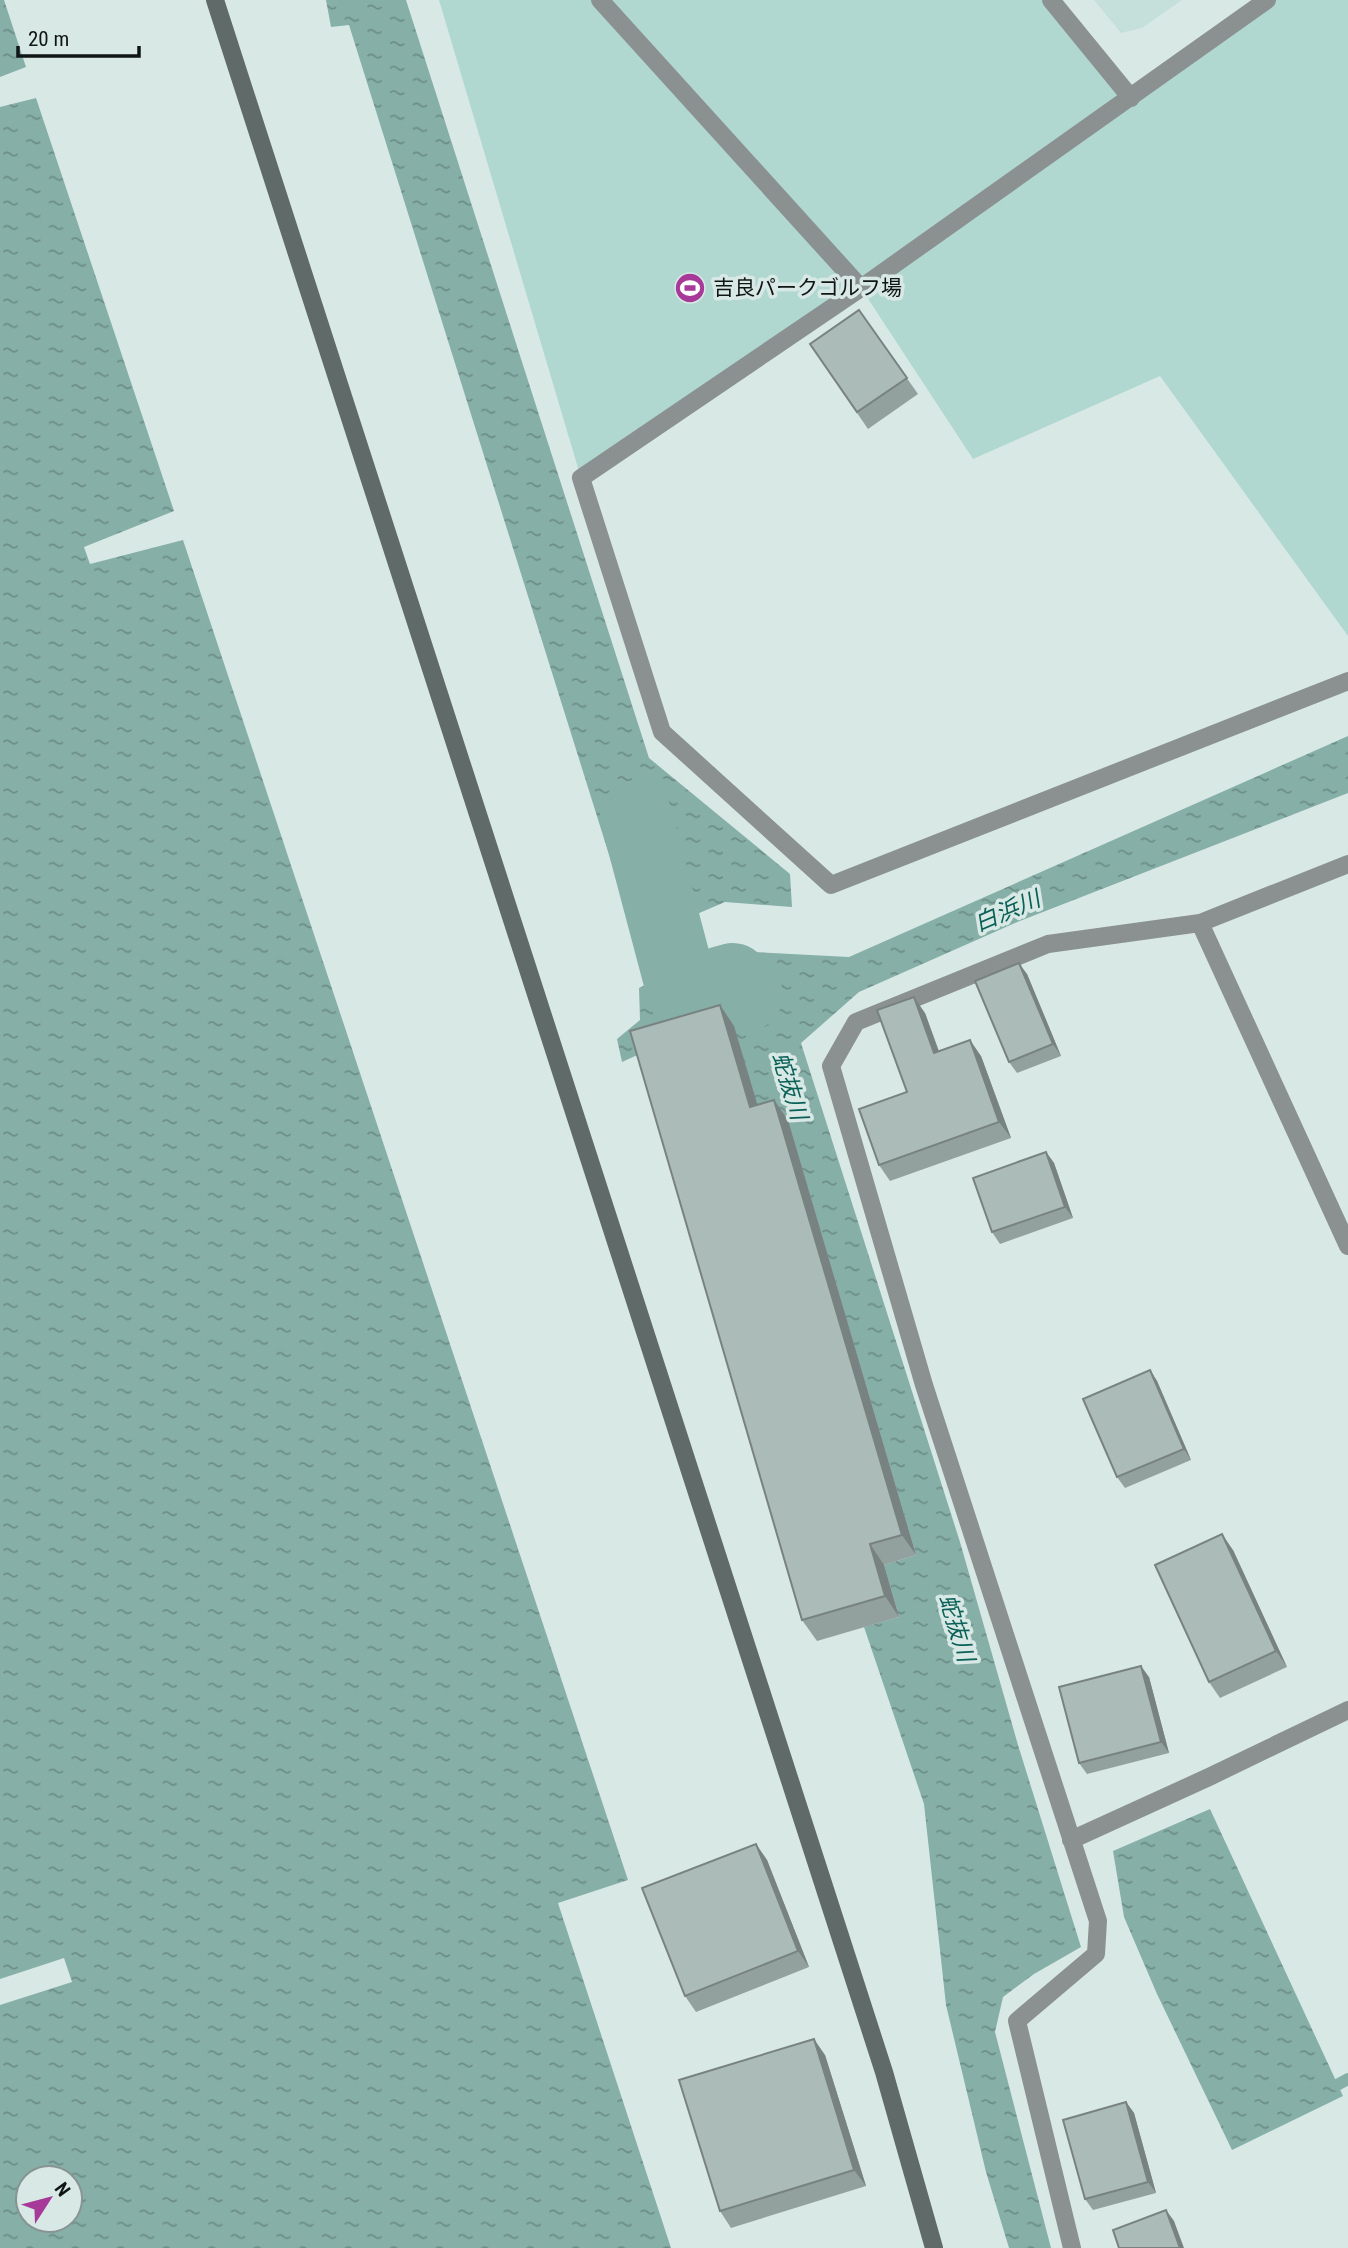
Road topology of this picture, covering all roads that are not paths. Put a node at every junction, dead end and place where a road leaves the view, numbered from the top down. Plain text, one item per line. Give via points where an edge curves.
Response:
1 (215, 0) edge
2 (600, 0) edge
3 (1051, 0) edge
4 (1267, 0) edge
5 (1131, 98) junction
6 (861, 288) junction
7 (1348, 681) edge
8 (1348, 863) edge
9 (1200, 923) junction
10 (1348, 1246) edge
11 (1348, 1710) edge
12 (1071, 1840) junction
13 (934, 2248) edge
14 (1072, 2248) edge

1 - 13 street via 884,2073
2 - 6 street
3 - 5 street
4 - 5 street
5 - 6 street
6 - 7 street via 581,478 662,732 831,885
8 - 9 street
9 - 10 street
9 - 12 street via 1048,944 856,1023 831,1066 924,1385
11 - 12 street
12 - 14 street via 1098,1921 1096,1954 1017,2021

